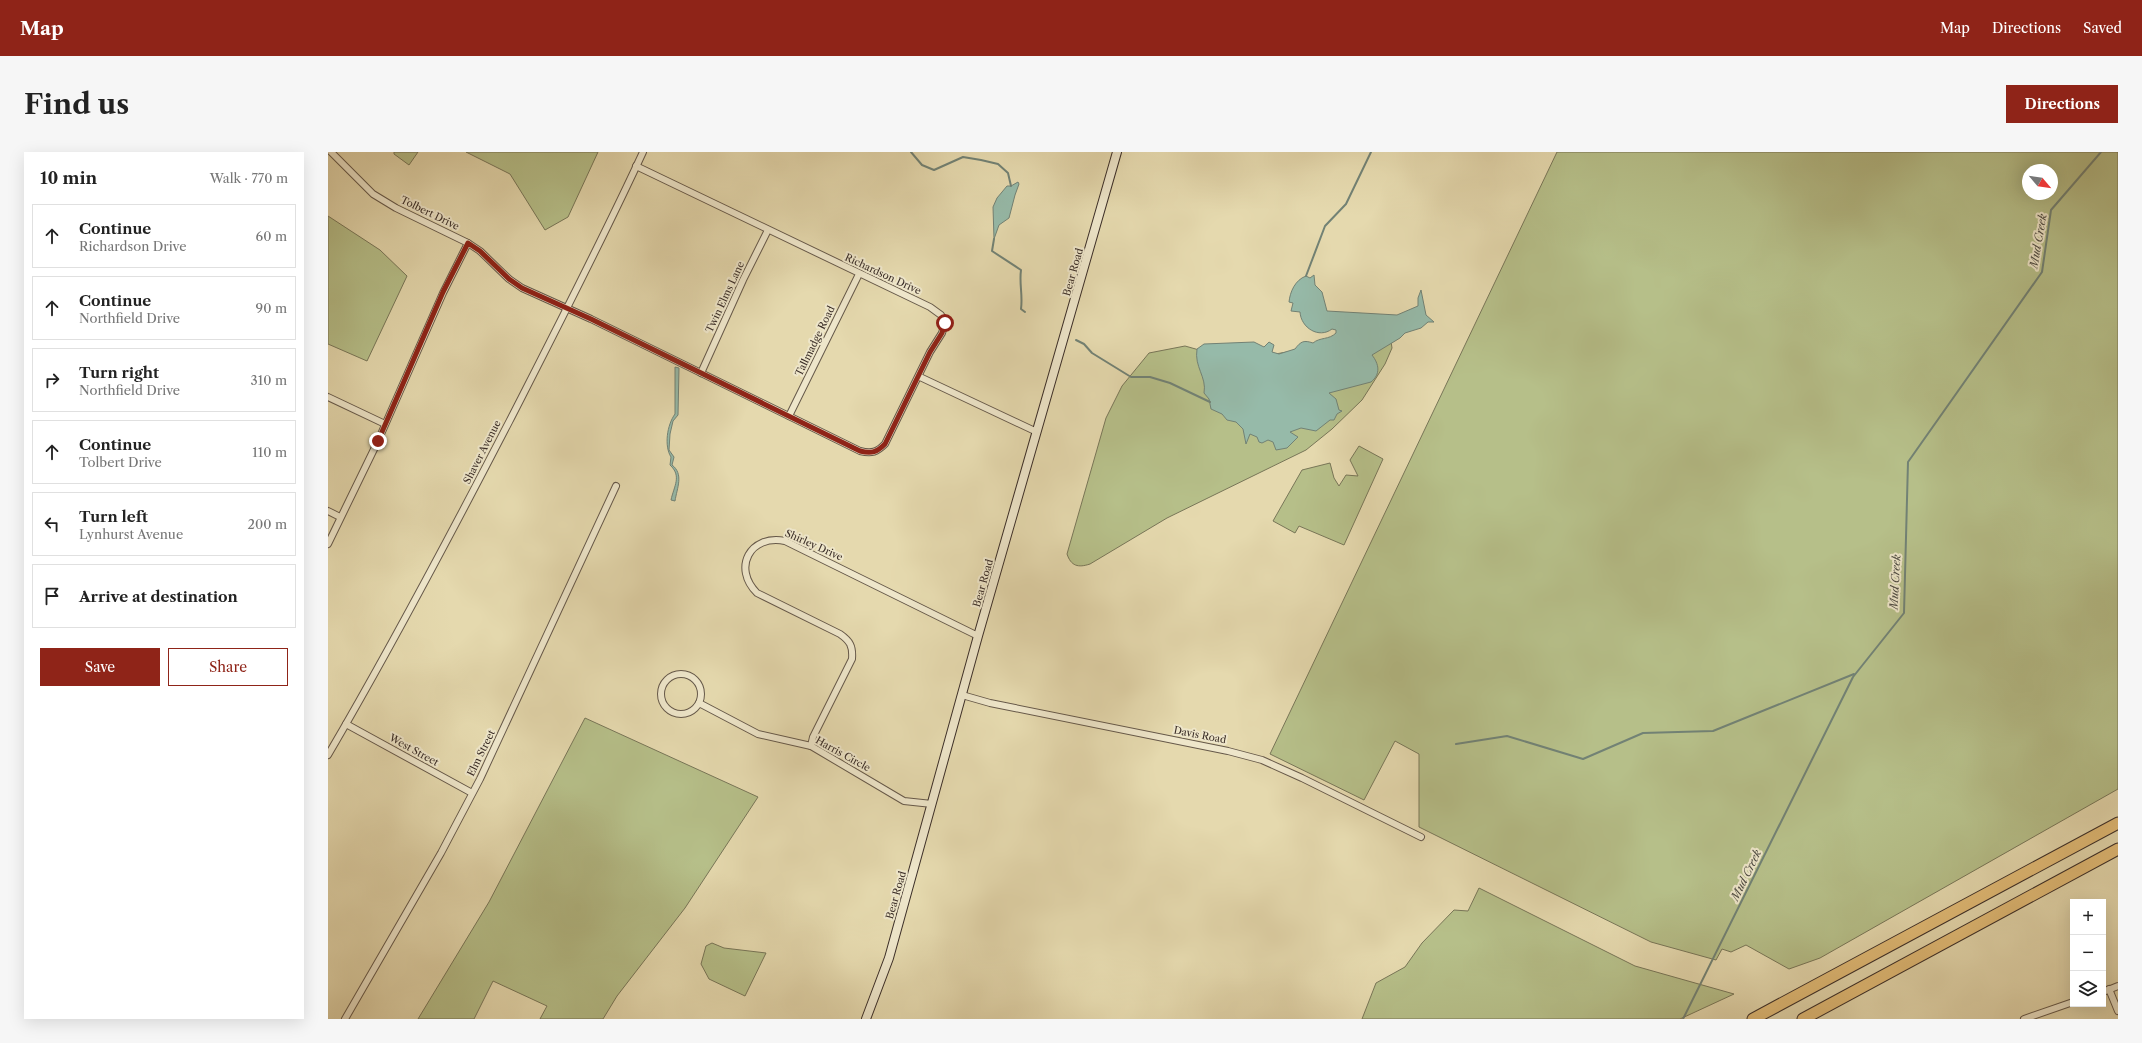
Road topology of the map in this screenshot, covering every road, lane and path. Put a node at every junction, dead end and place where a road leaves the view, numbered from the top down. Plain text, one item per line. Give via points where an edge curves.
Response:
1 (331, 152) edge
2 (643, 152) edge
3 (1117, 152) edge
4 (636, 166) junction
5 (768, 230) junction
6 (468, 243) junction
7 (859, 274) junction
8 (567, 308) junction
9 (701, 373) junction
10 (920, 377) junction
11 (328, 396) edge
12 (789, 416) junction
13 (385, 424) junction
14 (1037, 432) junction
15 (616, 486) dead end
16 (328, 511) edge
17 (340, 517) junction
18 (328, 544) edge
19 (978, 636) junction
20 (962, 695) junction
21 (700, 703) junction
22 (346, 724) junction
23 (811, 746) junction
24 (328, 755) edge
25 (472, 793) junction
26 (932, 804) junction
27 (2118, 823) edge
28 (1421, 837) dead end
29 (2118, 849) edge
30 (2118, 986) edge
31 (2106, 991) edge
32 (2070, 1003) edge
33 (2118, 1010) edge
34 (346, 1019) edge
35 (866, 1019) edge
36 (1753, 1019) edge
37 (1803, 1019) edge
38 (2024, 1019) edge

1 - 6 street, Tolbert Drive via 373,194
2 - 4 street, Shaver Avenue
3 - 14 main road, Bear Road
4 - 5 street, Richardson Drive
4 - 8 street, Shaver Avenue
5 - 7 street, Richardson Drive
5 - 9 street, Twin Elms Lane
6 - 8 street, Tolbert Drive via 522,288
6 - 13 street via 443,292
7 - 10 street, Richardson Drive via 930,307 941,315 945,323 942,333 930,352
7 - 12 street, Tallmadge Road
8 - 9 street, Tolbert Drive
8 - 22 street, Shaver Avenue via 440,556
9 - 12 street, Tolbert Drive
10 - 12 street, Richardson Drive via 885,444 878,451 860,451
10 - 14 street
11 - 13 street
13 - 17 street
14 - 19 main road, Bear Road
15 - 25 street, Elm Street
16 - 17 street
17 - 18 street
19 - 20 main road, Bear Road
19 - 23 street, Shirley Drive via 785,541 774,539 755,547 747,559 745,568 746,578 751,587 757,593 840,634 853,648 852,658
20 - 26 main road, Bear Road
20 - 28 street, Davis Road via 1262,760
21 - 21 street via 700,687 690,676 674,675 662,685 662,701 672,713 688,713
21 - 23 street, Harris Circle via 758,734
22 - 24 street, Shaver Avenue
22 - 25 street, West Street
23 - 26 street, Harris Circle via 904,801
25 - 34 street, Elm Street
26 - 35 main road, Bear Road via 889,958
27 - 36 highway
29 - 37 highway
30 - 31 street
31 - 33 street
32 - 38 street

